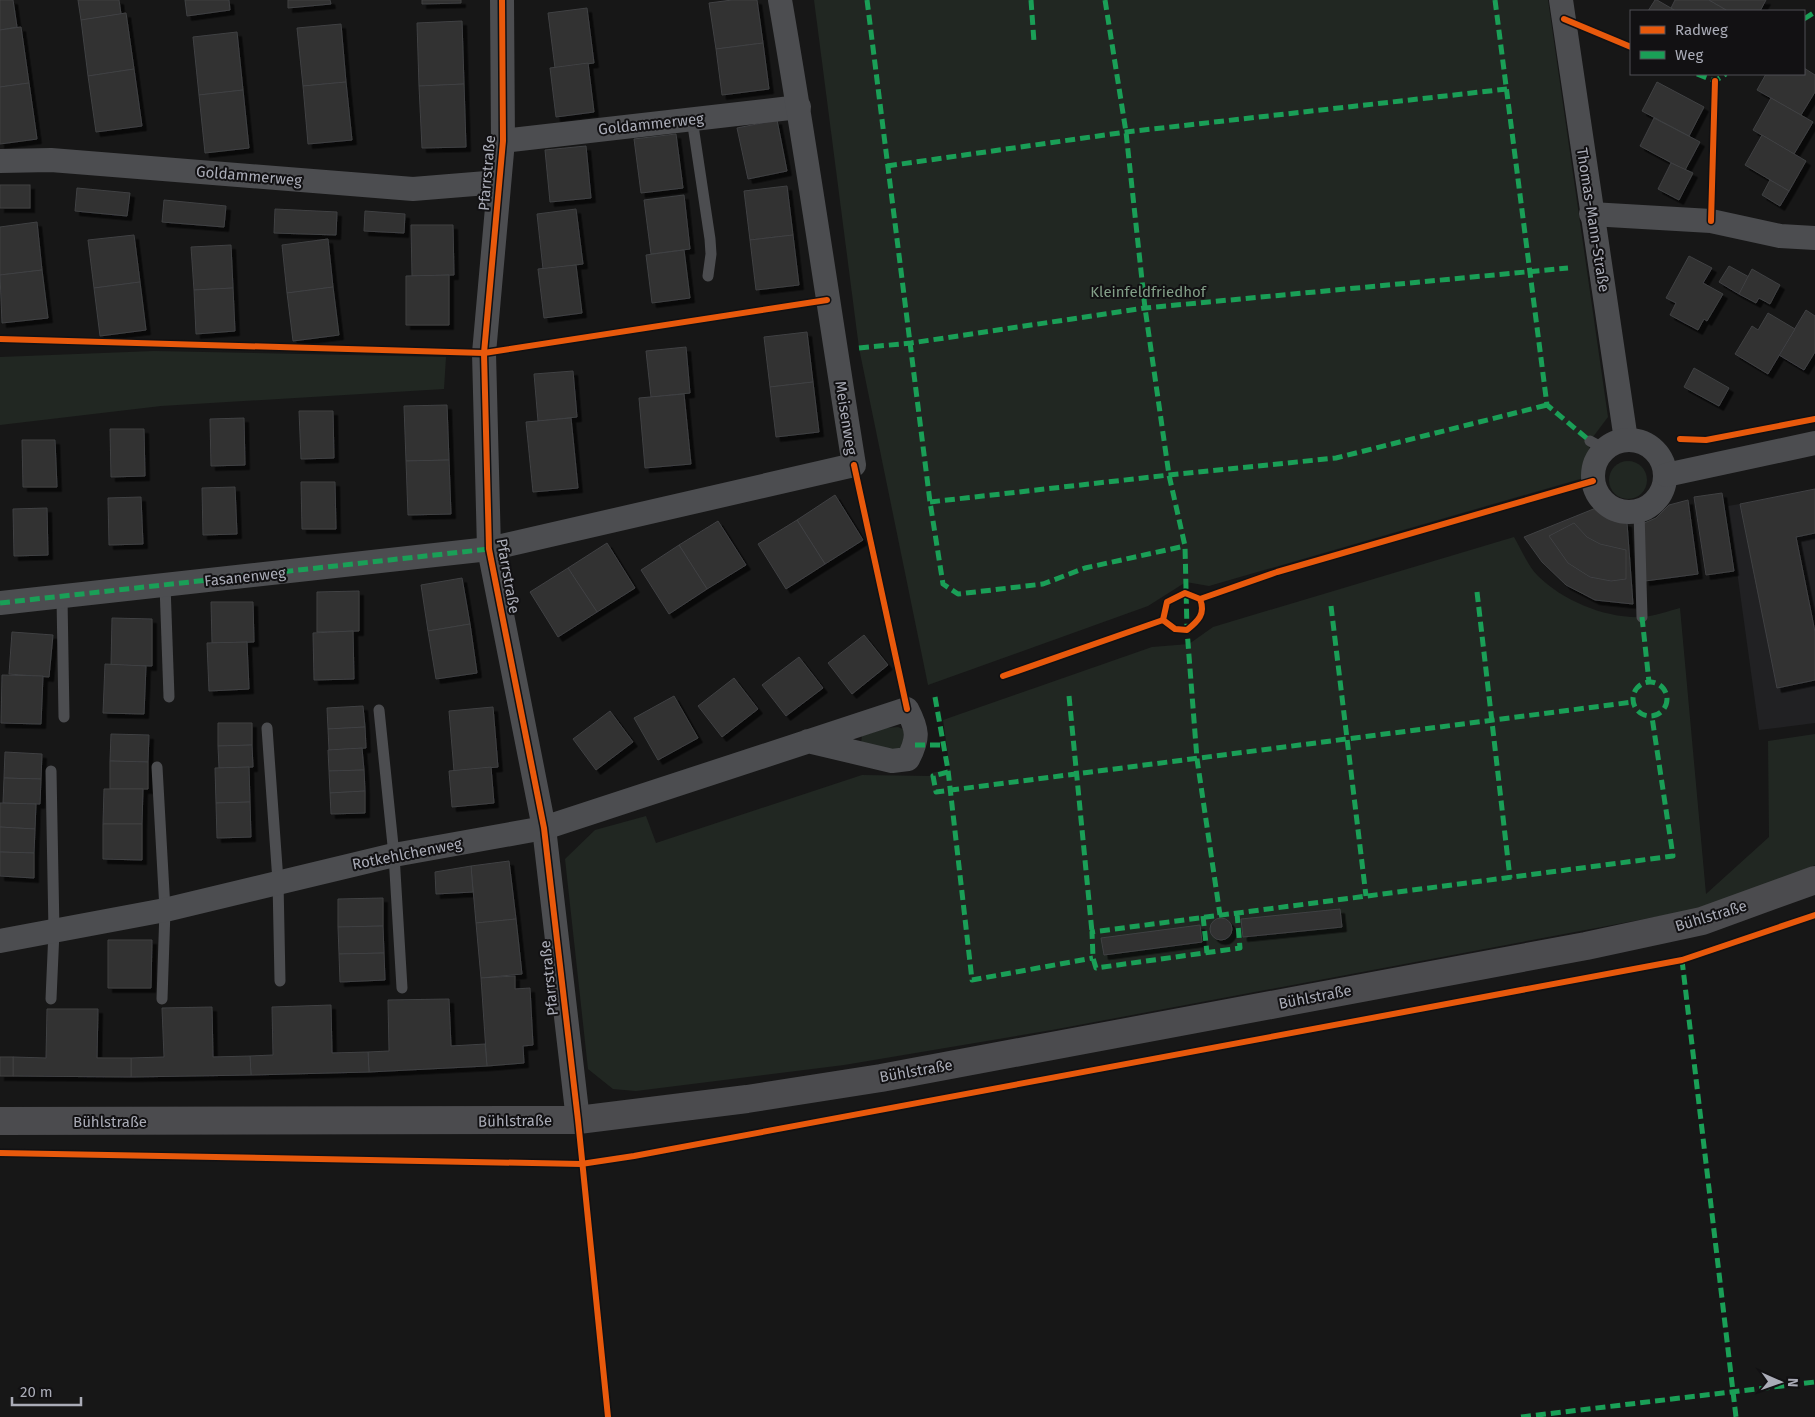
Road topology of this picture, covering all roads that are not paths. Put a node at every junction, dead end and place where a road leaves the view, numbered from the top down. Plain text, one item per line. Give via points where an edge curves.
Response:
1 (502, 0) edge
2 (780, 0) edge
3 (1561, 0) edge
4 (799, 107) junction
5 (692, 120) junction
6 (503, 141) junction
7 (0, 161) edge
8 (499, 182) junction
9 (1591, 214) junction
10 (1815, 238) edge
11 (708, 276) dead end
12 (1607, 443) junction
13 (1815, 443) edge
14 (1666, 475) junction
15 (1639, 512) junction
16 (489, 549) junction
17 (165, 586) junction
18 (62, 597) junction
19 (0, 603) edge
20 (1642, 617) dead end
21 (168, 697) dead end
22 (379, 710) dead end
23 (64, 717) dead end
24 (267, 728) dead end
25 (808, 741) junction
26 (157, 767) dead end
27 (51, 771) dead end
28 (544, 828) junction
29 (394, 855) junction
30 (1815, 880) edge
31 (278, 881) junction
32 (165, 910) junction
33 (54, 932) junction
34 (0, 941) edge
35 (280, 981) dead end
36 (402, 988) dead end
37 (51, 999) dead end
38 (162, 999) dead end
39 (578, 1120) junction
40 (0, 1121) edge

1 - 6 street, Pfarrstraße
2 - 4 street, Meisenweg
3 - 9 street, Thomas-Mann-Straße
4 - 5 street, Goldammerweg
4 - 16 street, Meisenweg via 854,465
5 - 6 street, Goldammerweg
5 - 11 lane via 710,239
6 - 8 street, Pfarrstraße
7 - 8 street, Goldammerweg via 51,160 413,189
8 - 16 street, Pfarrstraße via 484,353
9 - 10 street via 1711,221 1780,236
9 - 12 street, Thomas-Mann-Straße
12 - 14 street via 1637,440 1656,451 1665,466
12 - 15 street via 1593,470 1593,482 1603,502 1620,512
13 - 14 street
14 - 15 street via 1658,498
15 - 20 lane
16 - 17 street, Fasanenweg
16 - 28 street, Pfarrstraße
17 - 18 street, Fasanenweg
17 - 21 lane
18 - 19 street, Fasanenweg
18 - 23 lane
22 - 29 lane
24 - 31 lane
25 - 25 street, Rotkehlchenweg via 892,761 908,759 915,745 915,706
25 - 28 street, Rotkehlchenweg
26 - 32 lane
27 - 33 lane
28 - 29 street, Rotkehlchenweg
28 - 39 street, Pfarrstraße
29 - 31 street, Rotkehlchenweg
29 - 36 lane
30 - 39 main road, Bühlstraße via 1702,921 1586,946 881,1078
31 - 32 street, Rotkehlchenweg
31 - 35 lane
32 - 33 street, Rotkehlchenweg
32 - 38 lane
33 - 34 street, Rotkehlchenweg
33 - 37 lane
39 - 40 main road, Bühlstraße

